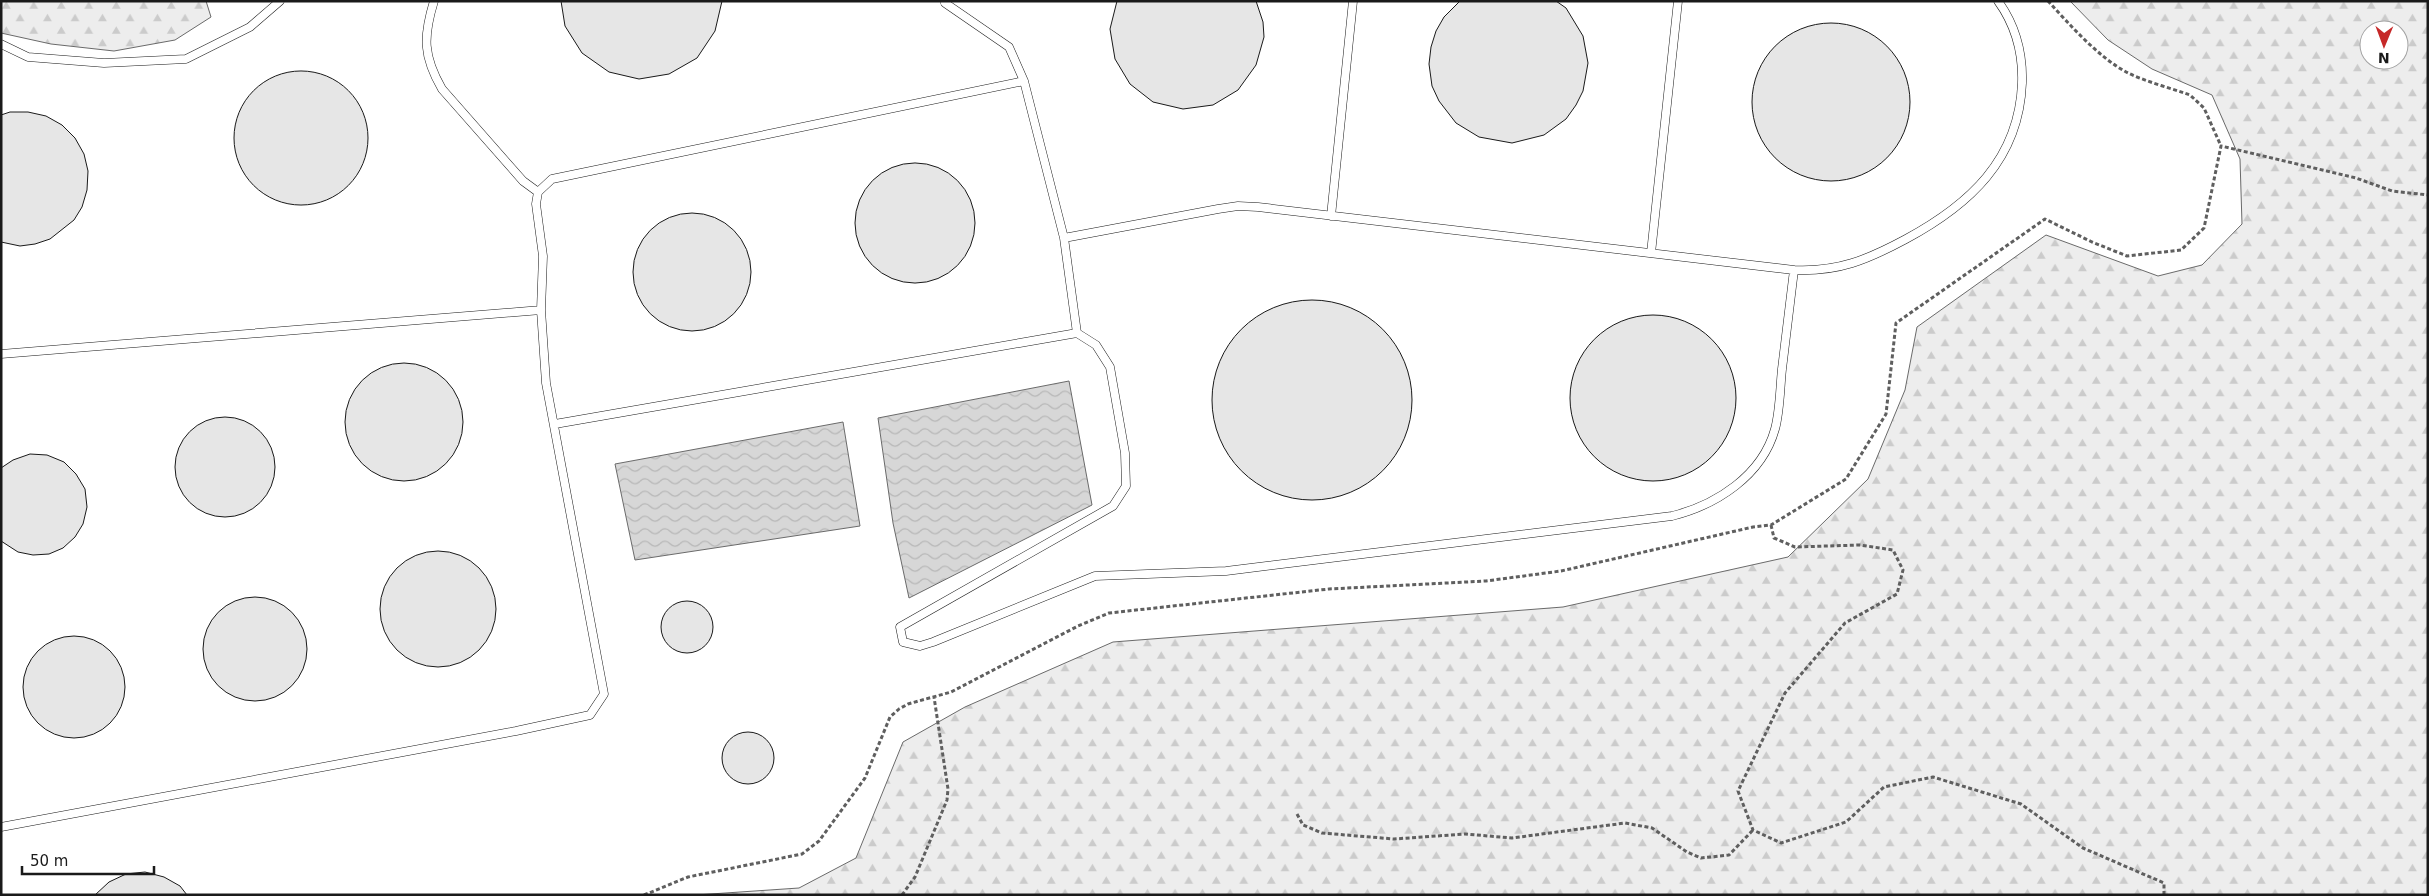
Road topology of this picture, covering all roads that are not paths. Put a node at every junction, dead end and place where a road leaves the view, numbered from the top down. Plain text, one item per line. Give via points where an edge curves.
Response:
1 (280, 1) edge
2 (434, 1) edge
3 (1353, 1) edge
4 (1678, 1) edge
5 (1998, 1) edge
6 (945, 4) dead end
7 (1, 44) edge
8 (1024, 82) junction
9 (538, 192) junction
10 (1331, 216) junction
11 (1064, 238) junction
12 (1650, 253) junction
13 (1794, 270) junction
14 (542, 310) junction
15 (1077, 333) junction
16 (1, 354) edge
17 (555, 424) junction
18 (1, 827) edge

1 - 7 lane via 250,27 186,59 104,63 28,57
2 - 9 lane via 425,36 427,56 442,89 522,181
3 - 10 lane
4 - 12 lane
5 - 13 lane via 2014,29 2021,52 2022,94 2011,140 1983,183 1949,213 1889,248 1839,268 1819,272
6 - 8 lane via 1009,47
8 - 9 lane via 552,180
8 - 11 lane
9 - 14 lane via 536,204 543,256
10 - 11 lane via 1238,206
10 - 12 lane
11 - 15 lane
12 - 13 lane
13 - 15 lane via 1775,429 1757,464 1742,481 1727,493 1692,511 1226,571 1095,576 933,642 920,646 903,642 900,627 1114,506 1126,486 1125,453 1110,367 1096,345
14 - 16 lane
14 - 17 lane via 546,383
15 - 17 lane
17 - 18 lane via 604,694 590,715

